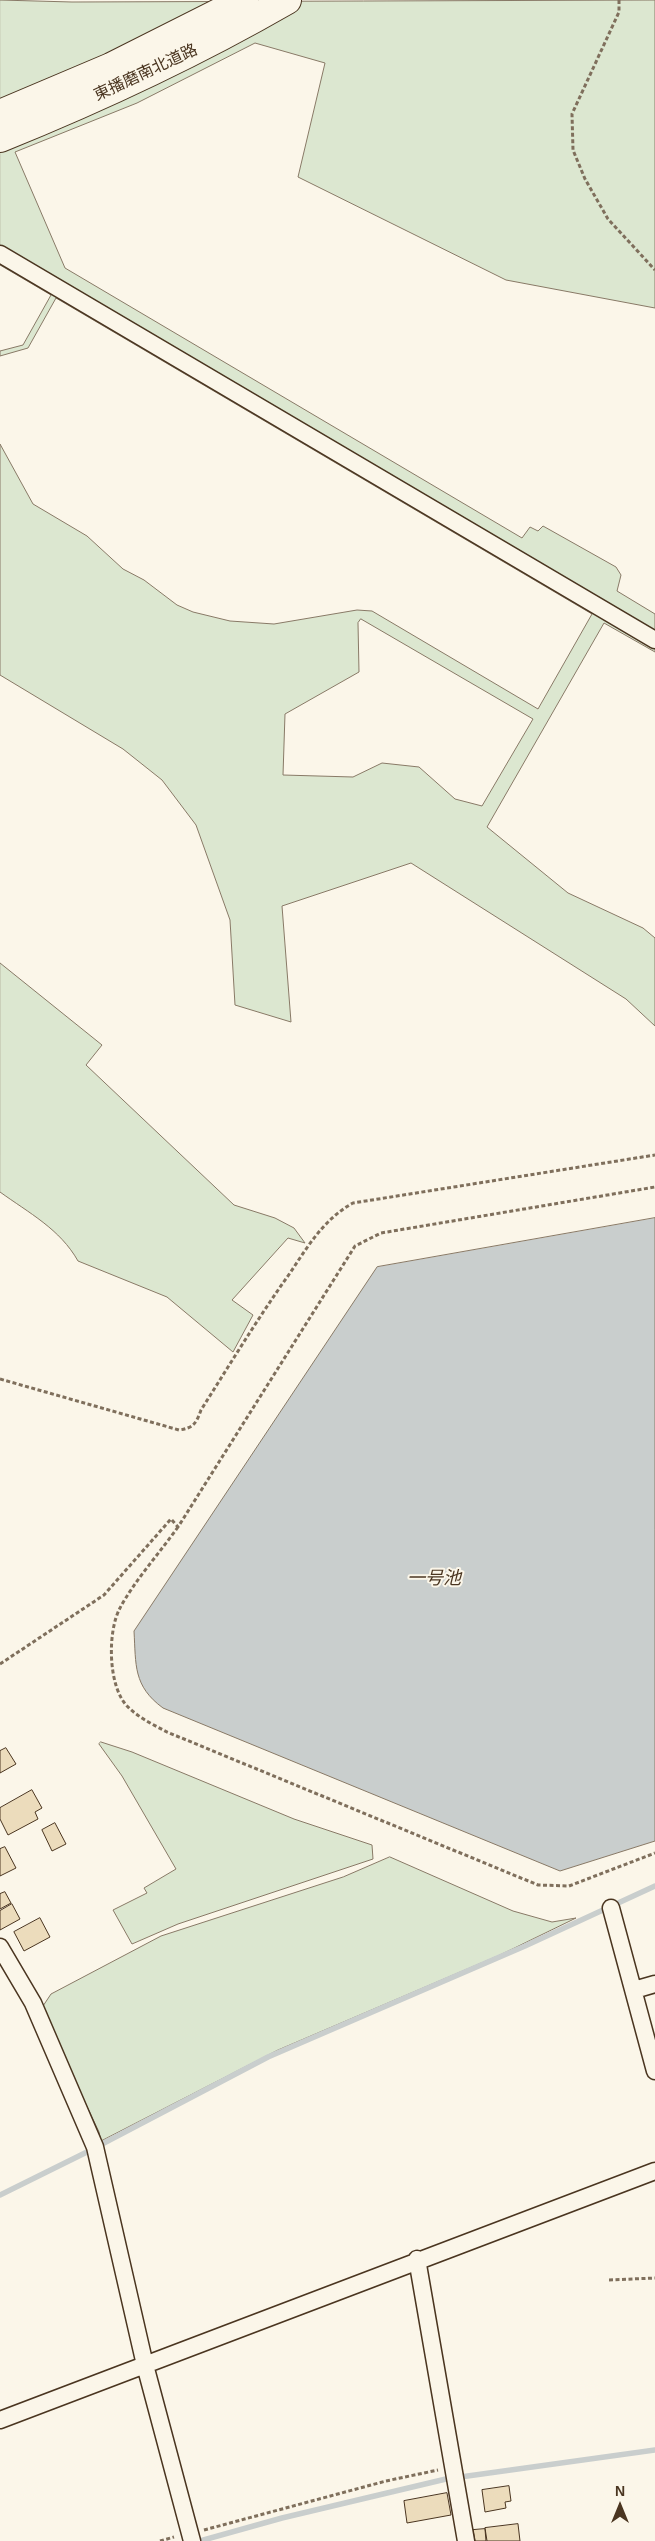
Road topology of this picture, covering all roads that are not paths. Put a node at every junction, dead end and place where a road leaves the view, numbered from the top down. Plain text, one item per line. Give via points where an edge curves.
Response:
1 (244, 0) edge
2 (287, 0) edge
3 (0, 114) edge
4 (0, 138) edge
5 (0, 254) edge
6 (655, 640) edge
7 (611, 1908) dead end
8 (0, 1947) edge
9 (655, 2071) edge
10 (655, 2170) edge
11 (417, 2259) junction
12 (145, 2366) junction
13 (0, 2420) edge
14 (191, 2537) edge
15 (466, 2541) edge

1 - 3 highway, 東播磨南北道路 via 111,67
2 - 4 highway, 東播磨南北道路 via 125,84
5 - 6 street
7 - 9 street
8 - 12 street via 33,2003 95,2147
10 - 11 street
11 - 12 street
11 - 15 street
12 - 13 street
12 - 14 street

